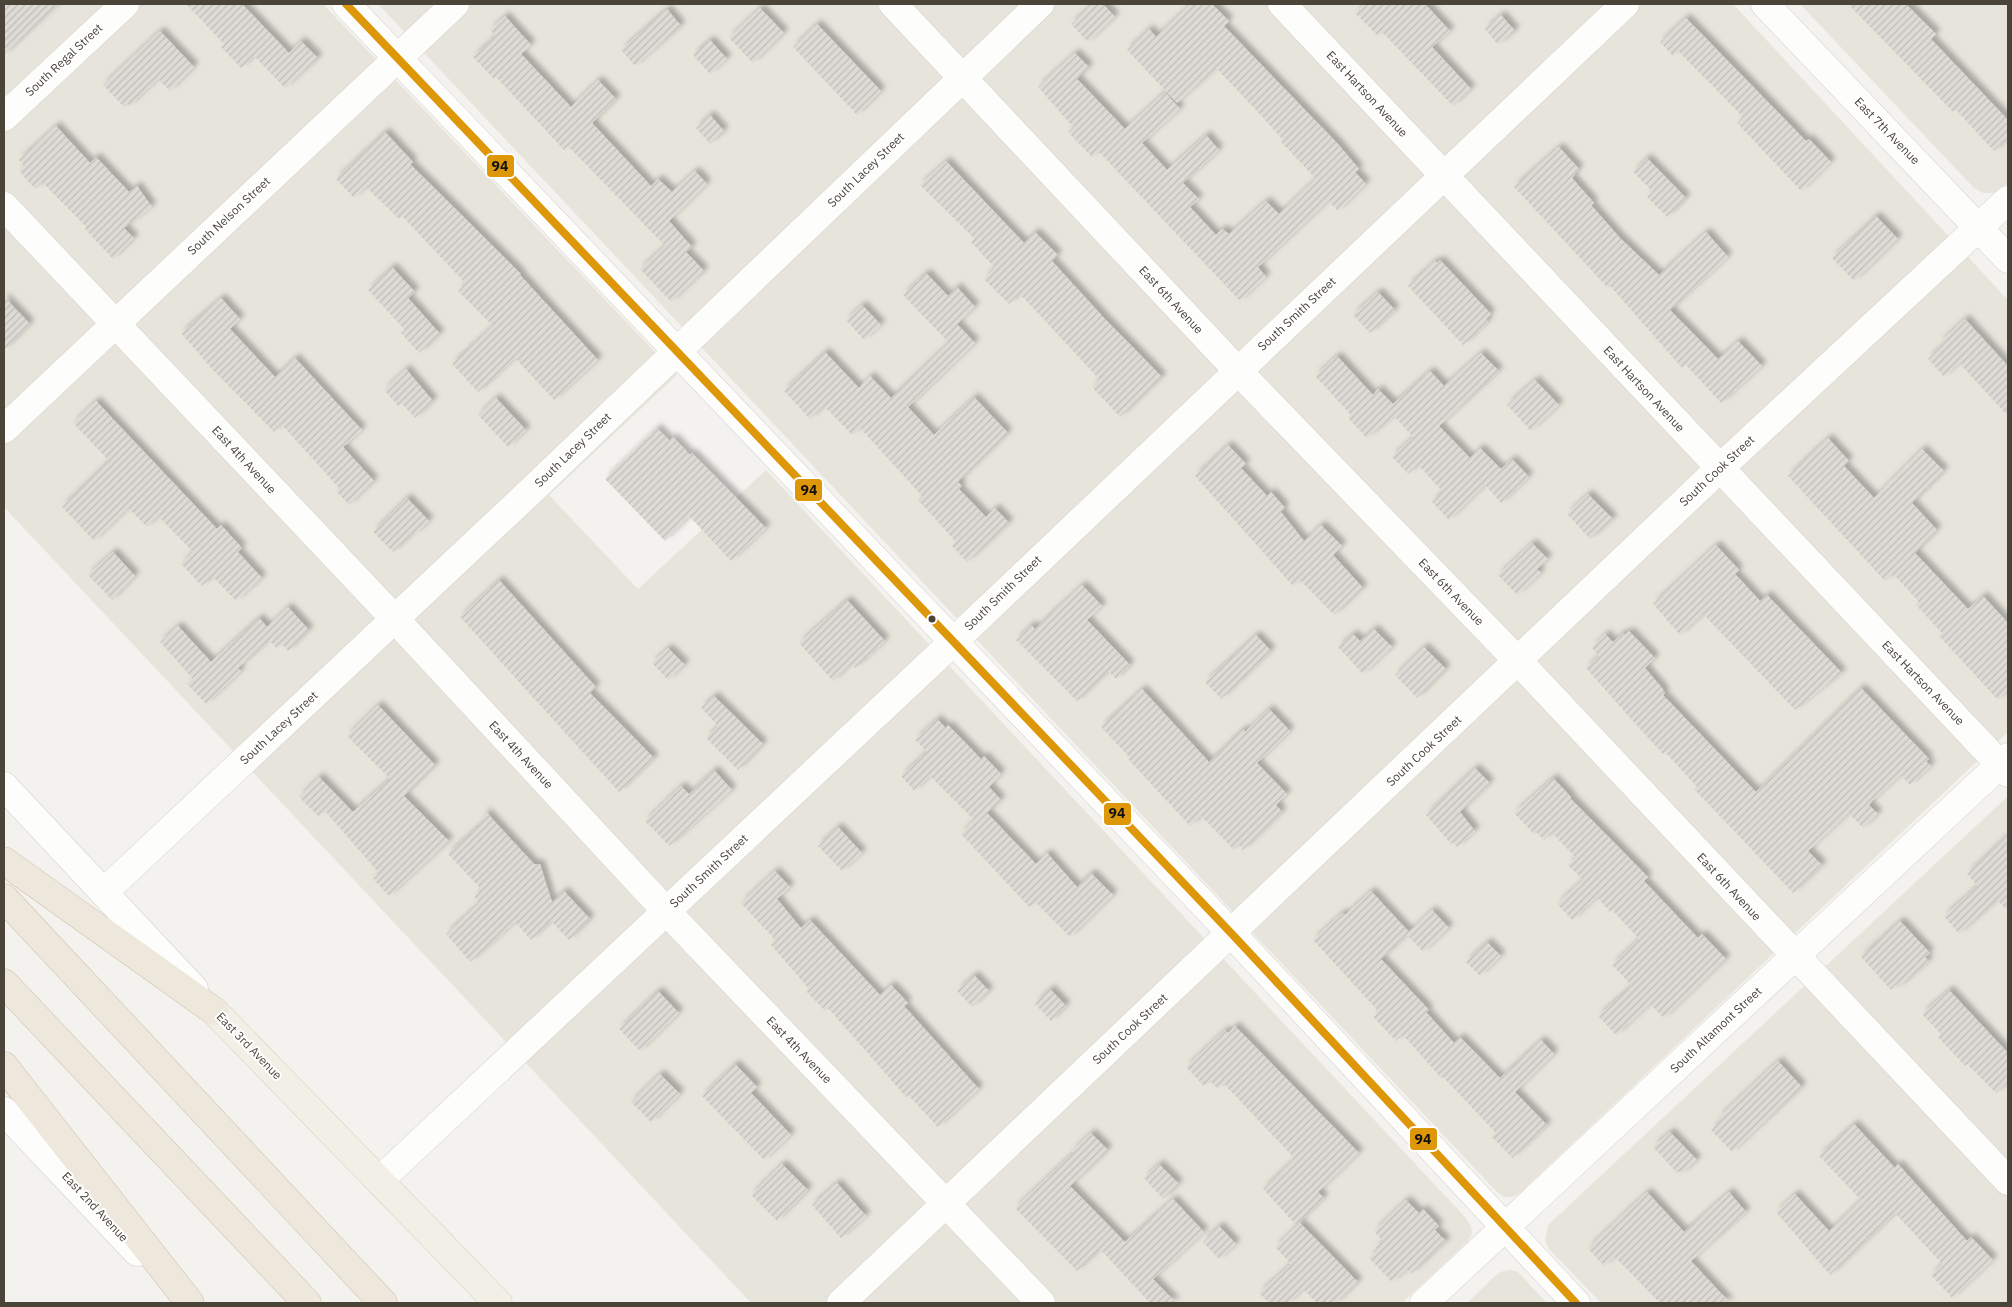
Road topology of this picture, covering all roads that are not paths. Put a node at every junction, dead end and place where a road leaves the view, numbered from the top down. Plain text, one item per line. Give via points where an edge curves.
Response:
1 (125, 4) edge
2 (346, 4) edge
3 (455, 4) edge
4 (893, 4) edge
5 (1040, 4) edge
6 (1282, 4) edge
7 (1625, 4) edge
8 (1765, 4) edge
9 (397, 58) junction
10 (962, 77) junction
11 (4, 117) edge
12 (1444, 175) junction
13 (2008, 200) edge
14 (4, 206) edge
15 (1978, 228) junction
16 (2008, 259) edge
17 (115, 324) junction
18 (677, 351) junction
19 (1237, 370) junction
20 (4, 429) edge
21 (1719, 469) junction
22 (395, 619) junction
23 (953, 642) junction
24 (1518, 661) junction
25 (2006, 765) edge
26 (4, 786) edge
27 (4, 861) edge
28 (104, 892) junction
29 (4, 898) edge
30 (666, 911) junction
31 (1231, 933) junction
32 (1795, 956) junction
33 (4, 983) edge
34 (214, 1011) junction
35 (4, 1066) edge
36 (4, 1111) edge
37 (380, 1180) junction
38 (2008, 1181) edge
39 (946, 1203) junction
40 (1504, 1226) junction
41 (185, 1303) edge
42 (190, 1303) edge
43 (307, 1303) edge
44 (384, 1303) edge
45 (498, 1303) edge
46 (841, 1303) edge
47 (1041, 1303) edge
48 (1424, 1303) edge
49 (1576, 1303) edge

1 - 11 street, South Regal Street
2 - 9 street
3 - 9 street, South Nelson Street
4 - 10 street, East 6th Avenue
5 - 10 street, South Lacey Street
6 - 12 street, East Hartson Avenue
7 - 12 street, South Smith Street
8 - 15 street, East 7th Avenue
9 - 17 street, South Nelson Street
9 - 18 street
10 - 18 street, South Lacey Street
10 - 19 street, East 6th Avenue
12 - 19 street, South Smith Street
12 - 21 street, East Hartson Avenue
13 - 15 street, South Cook Street
14 - 17 street, East 4th Avenue
15 - 16 street, East 7th Avenue
15 - 21 street, South Cook Street
17 - 20 street, South Nelson Street
17 - 22 street, East 4th Avenue
18 - 22 street, South Lacey Street
18 - 23 street
19 - 23 street, South Smith Street
19 - 24 street, East 6th Avenue
21 - 24 street, South Cook Street
21 - 25 street, East Hartson Avenue
22 - 28 street, South Lacey Street
22 - 30 street, East 4th Avenue
23 - 30 street, South Smith Street
23 - 31 street
24 - 31 street, South Cook Street
24 - 32 street, East 6th Avenue
25 - 32 street, South Altamont Street
26 - 28 street, East 3rd Avenue
27 - 34 highway
28 - 34 street, East 3rd Avenue
29 - 44 highway
30 - 37 street, South Smith Street
30 - 39 street, East 4th Avenue
31 - 39 street, South Cook Street
31 - 40 street
32 - 38 street, East 6th Avenue
32 - 40 street, South Altamont Street
33 - 43 highway
34 - 37 main road, East 3rd Avenue
35 - 42 highway
36 - 41 street, East 2nd Avenue
37 - 45 main road, East 3rd Avenue
39 - 46 street, South Cook Street
39 - 47 street, East 4th Avenue
40 - 48 street, South Altamont Street
40 - 49 street

